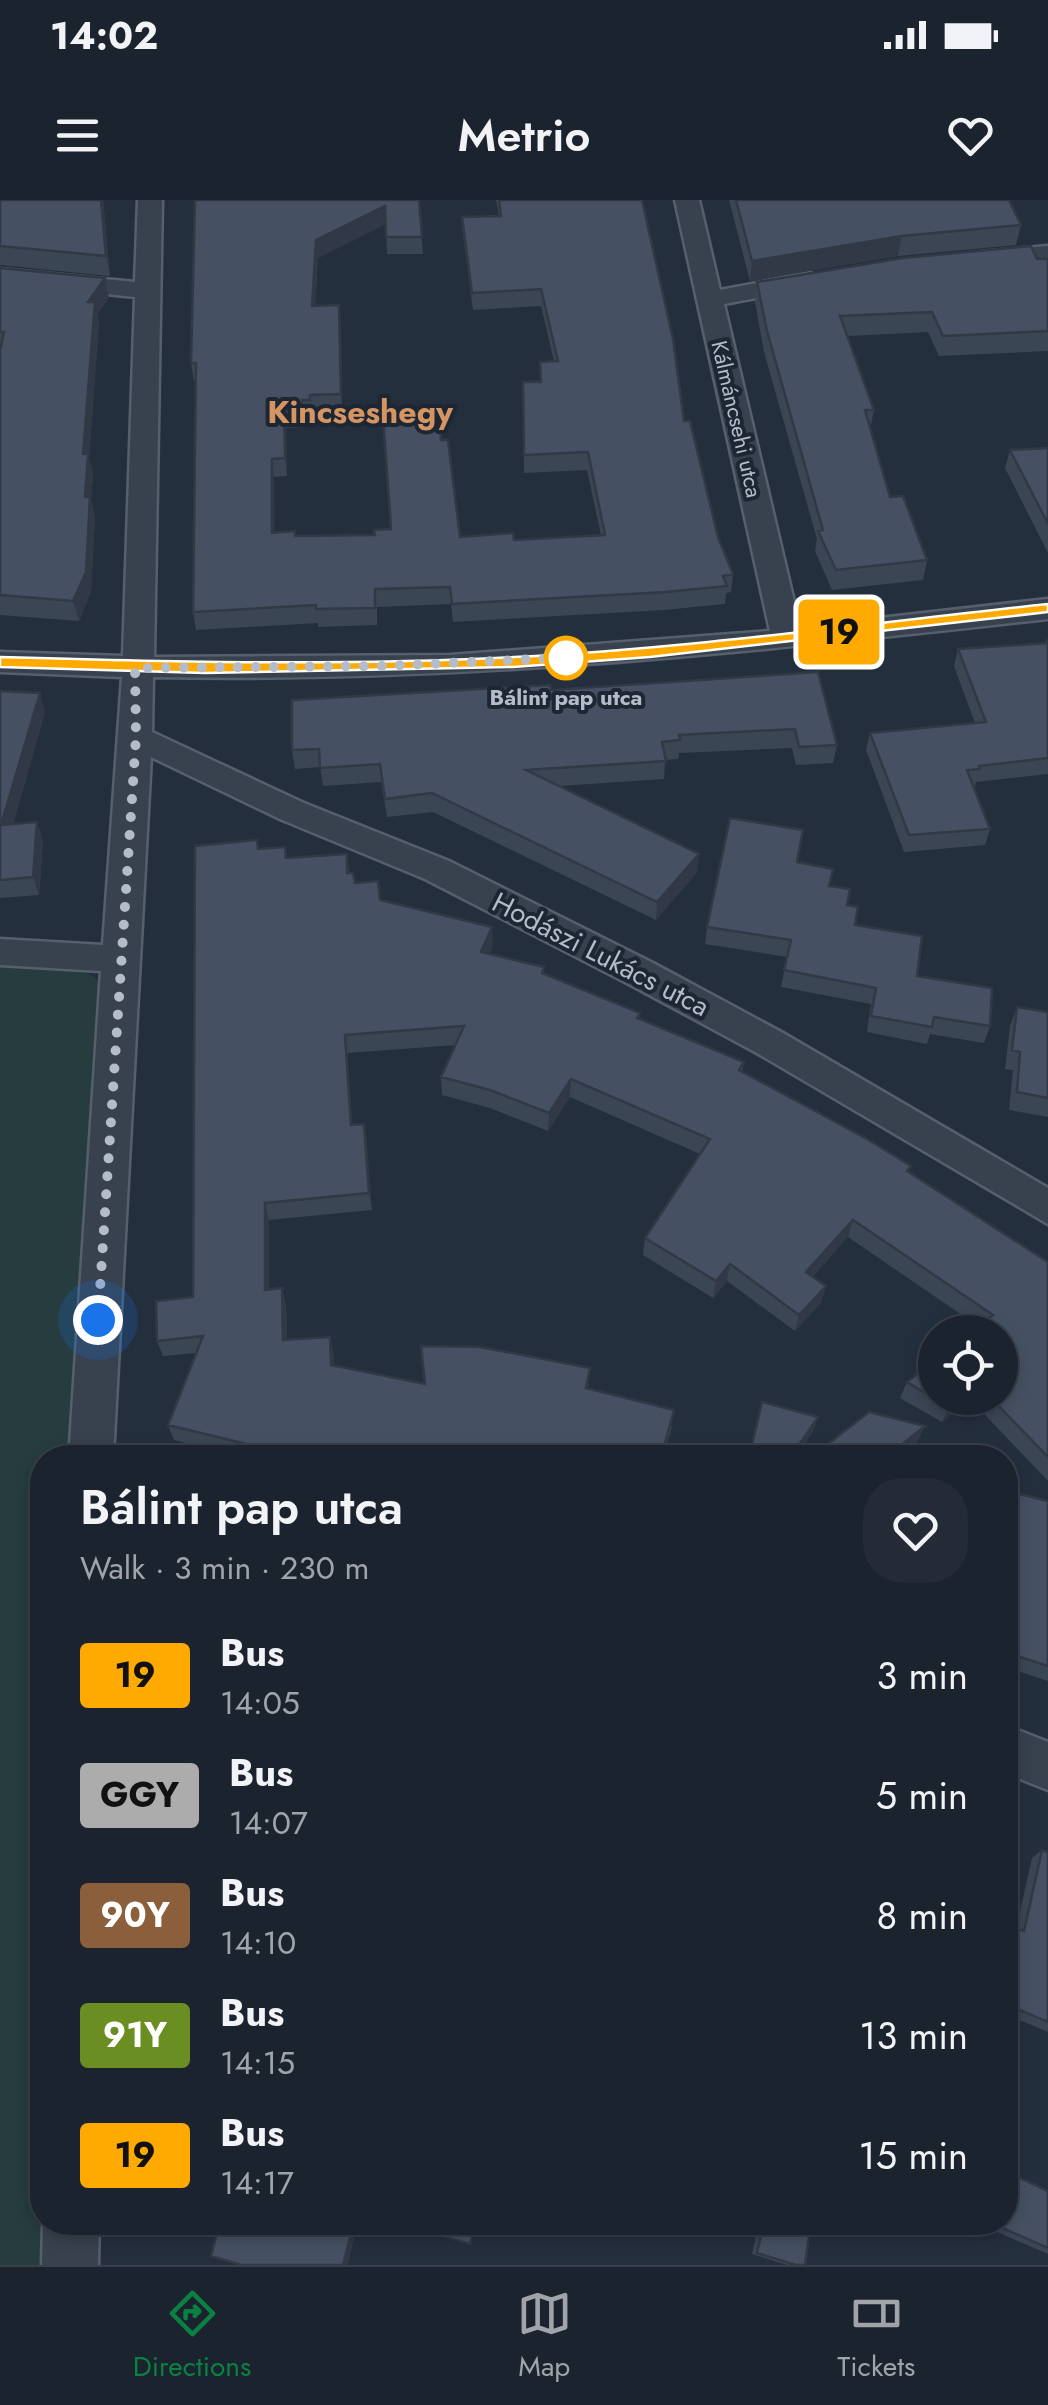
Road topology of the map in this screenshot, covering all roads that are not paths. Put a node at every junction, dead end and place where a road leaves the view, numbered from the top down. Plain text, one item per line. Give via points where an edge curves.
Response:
1 (150, 200) edge
2 (686, 200) edge
3 (1048, 252) edge
4 (948, 262) edge
5 (0, 276) edge
6 (831, 278) edge
7 (145, 290) junction
8 (710, 299) junction
9 (1048, 609) edge
10 (786, 638) junction
11 (0, 662) edge
12 (135, 668) junction
13 (136, 737) junction
14 (0, 952) edge
15 (120, 959) junction
16 (1041, 1197) edge
17 (91, 1445) edge
18 (1018, 1754) edge
19 (1048, 1766) edge
20 (71, 2235) edge
21 (70, 2265) edge

1 - 7 street
2 - 8 street, Kálmáncsehi utca
3 - 4 street
5 - 7 street
6 - 8 street
7 - 12 street
8 - 10 street, Kálmáncsehi utca
9 - 10 street
10 - 12 street via 513,662
11 - 12 street
12 - 13 street
13 - 15 street
13 - 16 street, Hodászi Lukács utca via 525,914
14 - 15 street
15 - 17 street
18 - 19 street
20 - 21 street

